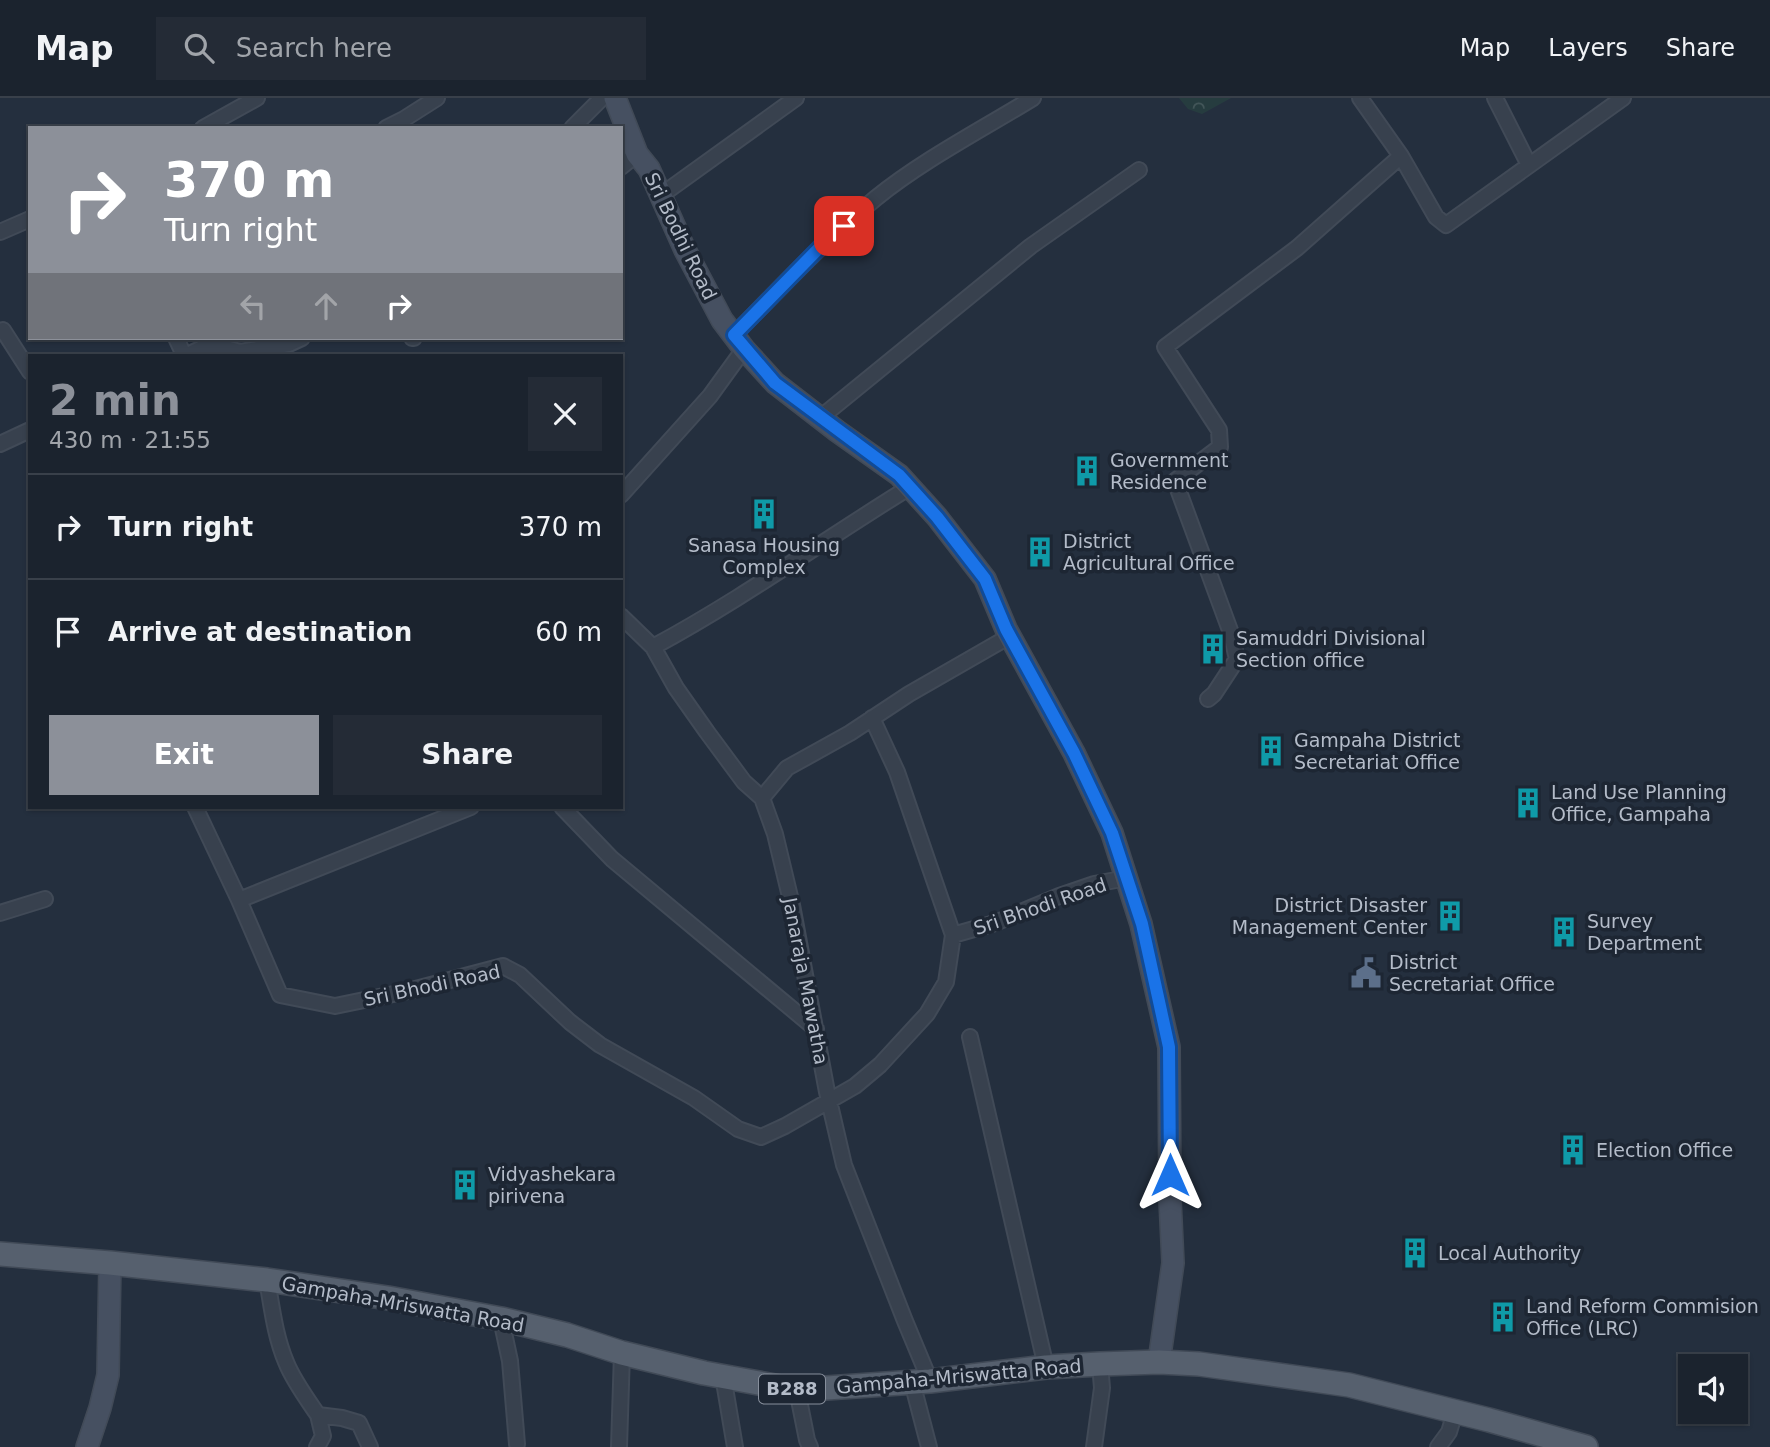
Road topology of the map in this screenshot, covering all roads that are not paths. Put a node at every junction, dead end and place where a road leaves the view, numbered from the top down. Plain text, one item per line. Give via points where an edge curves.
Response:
1 (257, 98) edge
2 (436, 98) edge
3 (602, 98) edge
4 (615, 98) edge
5 (796, 98) edge
6 (1033, 98) edge
7 (1360, 98) edge
8 (1495, 98) edge
9 (1623, 98) edge
10 (208, 126) edge
11 (390, 126) edge
12 (574, 126) edge
13 (621, 126) edge
14 (623, 134) edge
15 (1401, 156) junction
16 (629, 161) edge
17 (1529, 165) junction
18 (1139, 170) dead end
19 (660, 196) junction
20 (28, 220) edge
21 (0, 232) edge
22 (3, 330) dead end
23 (298, 340) edge
24 (739, 342) junction
25 (188, 354) edge
26 (28, 369) edge
27 (820, 418) junction
28 (28, 430) edge
29 (0, 444) edge
30 (910, 487) junction
31 (623, 493) edge
32 (623, 618) edge
33 (1010, 636) junction
34 (653, 647) junction
35 (1208, 699) dead end
36 (872, 718) junction
37 (762, 798) junction
38 (196, 809) edge
39 (466, 809) edge
40 (564, 809) edge
41 (1126, 878) junction
42 (44, 899) dead end
43 (239, 900) junction
44 (0, 914) edge
45 (953, 935) junction
46 (816, 1029) junction
47 (970, 1037) dead end
48 (829, 1100) junction
49 (0, 1254) edge
50 (110, 1263) junction
51 (267, 1280) junction
52 (501, 1319) junction
53 (622, 1353) junction
54 (1159, 1362) junction
55 (1100, 1364) junction
56 (1046, 1367) junction
57 (723, 1376) junction
58 (921, 1381) junction
59 (797, 1390) junction
60 (1455, 1412) junction
61 (318, 1415) junction
62 (517, 1444) dead end
63 (87, 1447) edge
64 (317, 1447) edge
65 (370, 1447) edge
66 (619, 1447) edge
67 (735, 1447) edge
68 (810, 1447) edge
69 (929, 1447) edge
70 (1094, 1447) edge
71 (1438, 1447) edge
72 (1586, 1447) edge

1 - 10 street
2 - 11 street
3 - 12 street
4 - 13 street, Sri Bodhi Road
5 - 19 street
6 - 24 street via 878,197 827,240
7 - 15 street
8 - 17 street
9 - 17 street
14 - 16 street, Sri Bodhi Road
15 - 17 street via 1436,217 1446,225
15 - 35 street via 1297,248 1166,347 1219,430 1220,447 1175,481 1237,659
16 - 19 street, Sri Bodhi Road via 649,170
18 - 27 street via 1031,246
19 - 24 street, Sri Bodhi Road via 722,320
20 - 21 street
22 - 26 street
23 - 25 street via 240,352 211,344
24 - 27 street, Sri Bodhi Road via 775,383
24 - 31 street via 710,396
27 - 30 street, Sri Bodhi Road
28 - 29 street
30 - 33 street, Sri Bodhi Road via 985,579
30 - 34 street
32 - 34 street, Janaraja Mawatha
33 - 36 street
33 - 41 street, Sri Bodhi Road via 1074,753 1112,833
34 - 37 street, Janaraja Mawatha via 707,732 744,782
36 - 37 street via 787,768
36 - 45 street, Sri Bhodi Road via 897,772
37 - 46 street, Janaraja Mawatha via 792,905
38 - 43 street
39 - 43 street
40 - 46 street via 612,859
41 - 45 street, Sri Bhodi Road via 1094,884
41 - 54 street, Sri Bodhi Road via 1142,924 1169,1047 1173,1263
42 - 44 street
43 - 48 street, Sri Bhodi Road via 280,995 335,1006 503,966 520,975 600,1045 694,1098 738,1129 761,1137
45 - 48 street, Sri Bhodi Road via 946,982 927,1014 880,1065
46 - 48 street, Janaraja Mawatha
47 - 56 street
48 - 58 street, Janaraja Mawatha via 844,1165 905,1321
49 - 50 main road, Gampaha-Mriswatta Road / B288
50 - 51 main road, Gampaha-Mriswatta Road / B288
50 - 63 street via 108,1375
51 - 52 main road, Gampaha-Mriswatta Road / B288
51 - 61 street via 286,1363
52 - 53 main road, Gampaha-Mriswatta Road / B288
52 - 62 street via 510,1361
53 - 57 main road, Gampaha-Mriswatta Road / B288
53 - 66 street
54 - 55 main road, Gampaha-Mriswatta Road / B288
54 - 60 main road, Gampaha-Mriswatta Road / B288 via 1349,1385
55 - 56 main road, Gampaha-Mriswatta Road / B288
55 - 70 street via 1102,1388
56 - 58 main road, Gampaha-Mriswatta Road / B288
57 - 59 main road, Gampaha-Mriswatta Road / B288
57 - 67 street
58 - 59 main road, Gampaha-Mriswatta Road / B288
58 - 69 street, Janaraja Mawatha
59 - 68 street
60 - 71 street
60 - 72 main road, Gampaha-Mriswatta Road / B288
61 - 64 street via 323,1436
61 - 65 street via 359,1423

